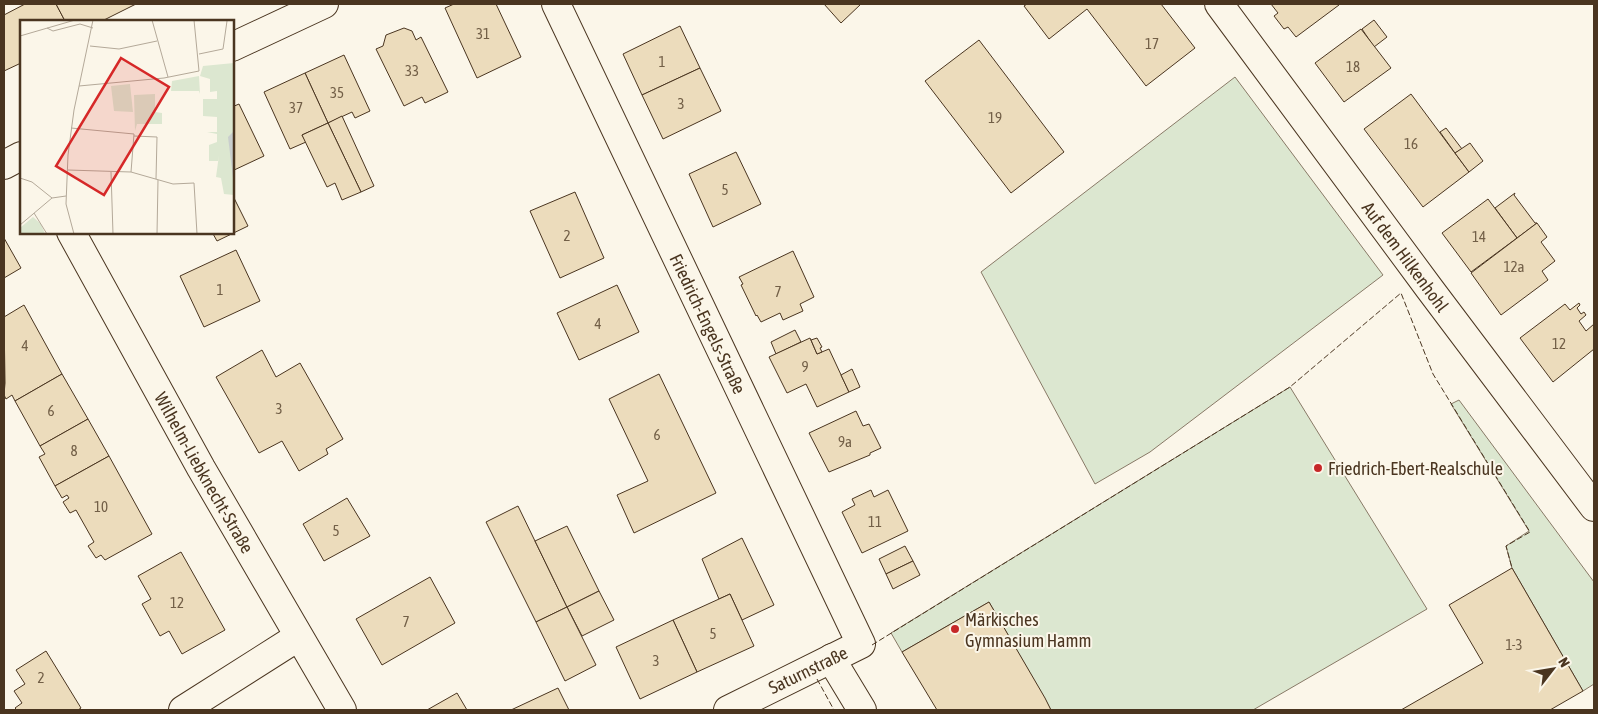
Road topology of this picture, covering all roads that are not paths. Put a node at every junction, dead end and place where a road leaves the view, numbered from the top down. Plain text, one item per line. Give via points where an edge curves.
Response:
1 (324, 4) edge
2 (556, 4) edge
3 (1219, 4) edge
4 (234, 46) edge
5 (20, 157) edge
6 (4, 165) edge
7 (72, 234) edge
8 (1594, 507) edge
9 (298, 637) junction
10 (861, 644) joint
11 (832, 658) junction
12 (183, 710) edge
13 (342, 710) edge
14 (728, 710) edge
15 (862, 710) edge

1 - 4 street
2 - 10 street, Friedrich-Engels-Straße
3 - 8 street, Auf dem Hilkenhohl
5 - 6 street
7 - 9 street, Wilhelm-Liebknecht-Straße
9 - 12 street
9 - 13 street, Wilhelm-Liebknecht-Straße
10 - 11 street, Saturnstraße
11 - 14 street, Saturnstraße
11 - 15 street

